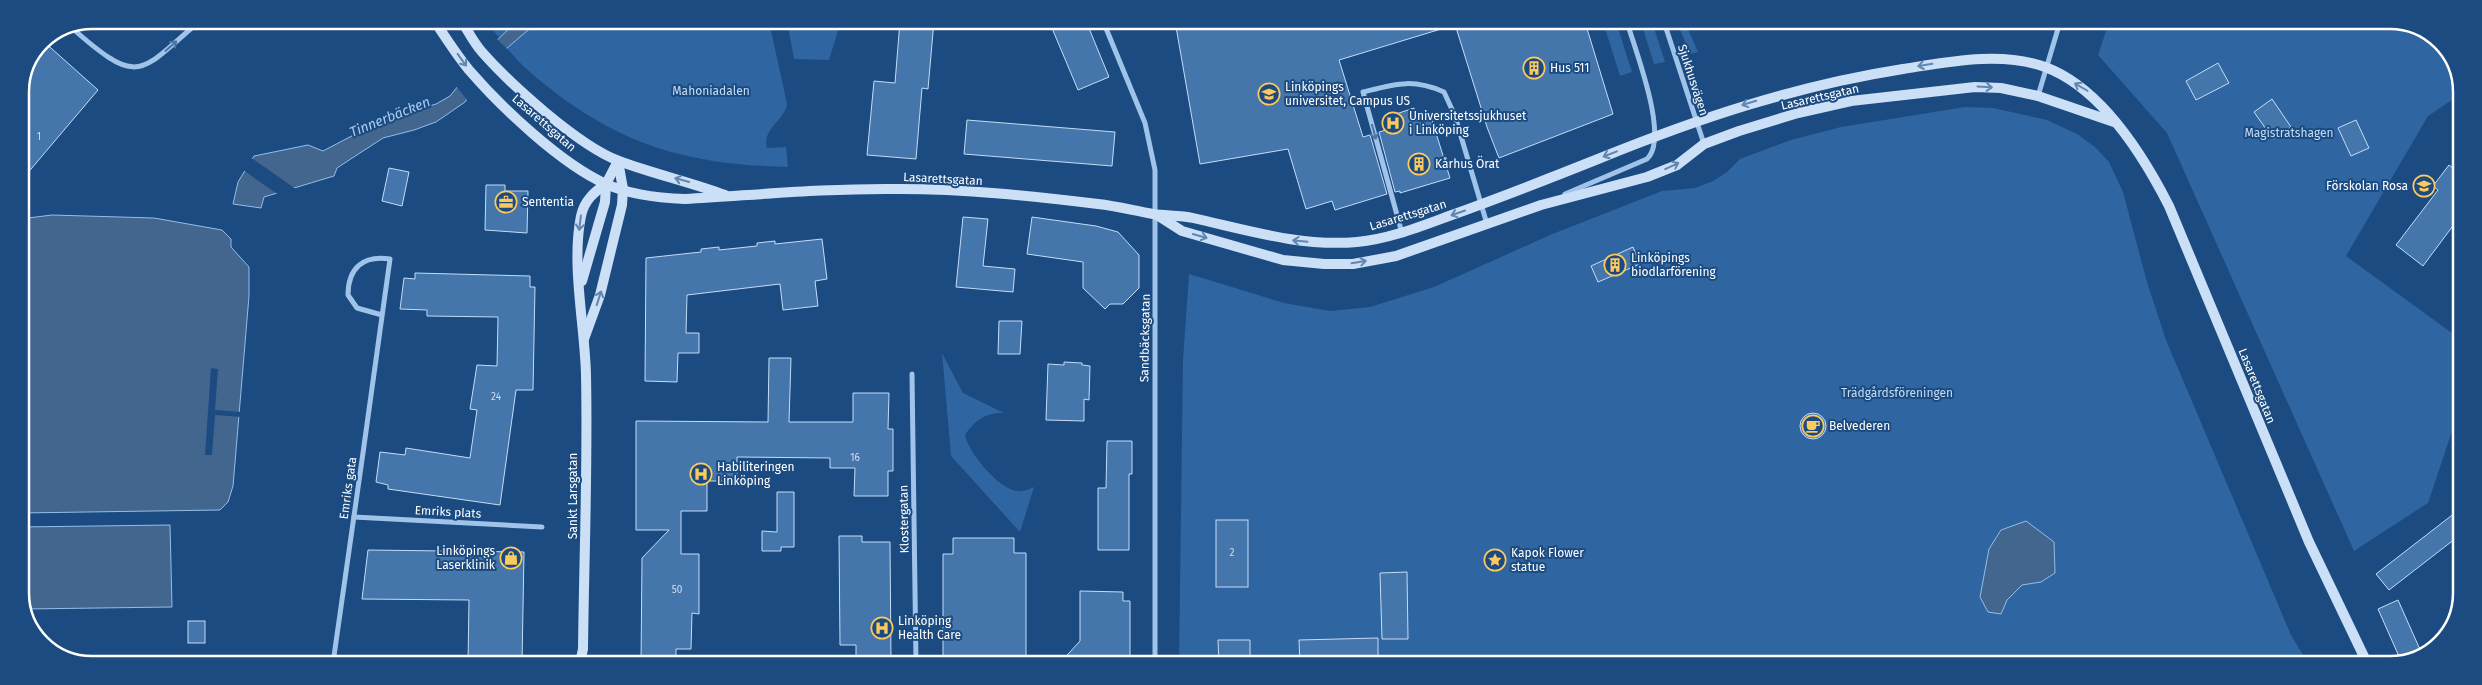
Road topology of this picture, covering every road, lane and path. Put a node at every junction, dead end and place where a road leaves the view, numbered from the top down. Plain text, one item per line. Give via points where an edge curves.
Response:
1 (191, 29) edge
2 (440, 29) edge
3 (467, 29) edge
4 (1106, 29) edge
5 (1629, 29) edge
6 (1666, 29) edge
7 (2058, 29) edge
8 (76, 31) edge
9 (2046, 68) junction
10 (2038, 96) junction
11 (1696, 121) junction
12 (2114, 122) junction
13 (1656, 137) junction
14 (1704, 144) junction
15 (618, 161) junction
16 (606, 184) junction
17 (623, 189) junction
18 (728, 196) junction
19 (1481, 205) junction
20 (1541, 205) junction
21 (1157, 214) junction
22 (1487, 224) junction
23 (1402, 233) junction
24 (580, 285) junction
25 (382, 315) junction
26 (583, 344) junction
27 (912, 374) dead end
28 (354, 517) junction
29 (542, 527) dead end
30 (583, 649) junction
31 (334, 656) edge
32 (582, 656) edge
33 (584, 656) edge
34 (916, 656) edge
35 (1155, 656) edge
36 (2364, 656) edge

8 -> 1 street via 117,64 138,68 150,64
2 -> 16 main road, Lasarettsgatan via 470,70 512,113 551,147
3 - 15 main road, Lasarettsgatan via 482,52 525,94 584,142
4 - 21 street, Sandbäcksgatan via 1144,122 1155,170
5 - 13 street via 1654,117
6 - 11 street, Sjukhusvägen
7 - 9 street
9 - 10 street
9 -> 11 main road, Lasarettsgatan via 2016,61 1946,62 1796,90
12 -> 9 main road, Lasarettsgatan via 2089,92
10 - 12 main road, Lasarettsgatan
14 -> 10 main road, Lasarettsgatan via 1798,113 1850,101 1976,87 2001,88
11 - 13 main road, Lasarettsgatan
11 - 14 street, Sjukhusvägen
12 - 36 main road, Lasarettsgatan via 2146,162 2170,206 2282,479
13 -> 19 main road, Lasarettsgatan
13 - 20 street, Lasarettsgatan via 1653,154 1647,159
20 -> 14 main road, Lasarettsgatan via 1647,177 1677,165
15 - 16 main road, Sankt Larsgatan
15 - 17 main road, Sankt Larsgatan
18 -> 15 main road, Lasarettsgatan
16 - 17 main road, Lasarettsgatan
16 - 24 main road, Sankt Larsgatan via 604,202
16 -> 24 main road, Sankt Larsgatan via 593,193 581,214 578,248
17 - 18 main road, Lasarettsgatan via 661,198
26 -> 17 main road, Sankt Larsgatan via 600,294
18 - 21 main road, Lasarettsgatan via 831,190 950,191 1096,204
19 - 22 street
19 -> 23 main road, Lasarettsgatan
19 -> 23 street via 1455,116 1444,92 1414,82 1363,92
20 - 22 main road, Lasarettsgatan
21 -> 22 main road, Lasarettsgatan via 1182,231 1202,237 1283,260 1324,264 1354,264 1396,256
23 -> 21 main road, Lasarettsgatan via 1379,239 1328,243 1292,240 1186,216
21 - 35 street, Sandbäcksgatan
24 - 26 main road, Sankt Larsgatan
25 - 25 street, Emriks gata via 390,259 375,257 361,263 352,273 348,295 357,308
25 - 28 street, Emriks gata
26 - 30 main road, Sankt Larsgatan via 586,373
27 - 34 street, Klostergatan
28 - 29 street, Emriks plats
28 - 31 street, Emriks gata
30 - 32 main road, Sankt Larsgatan
30 - 33 main road, Sankt Larsgatan

